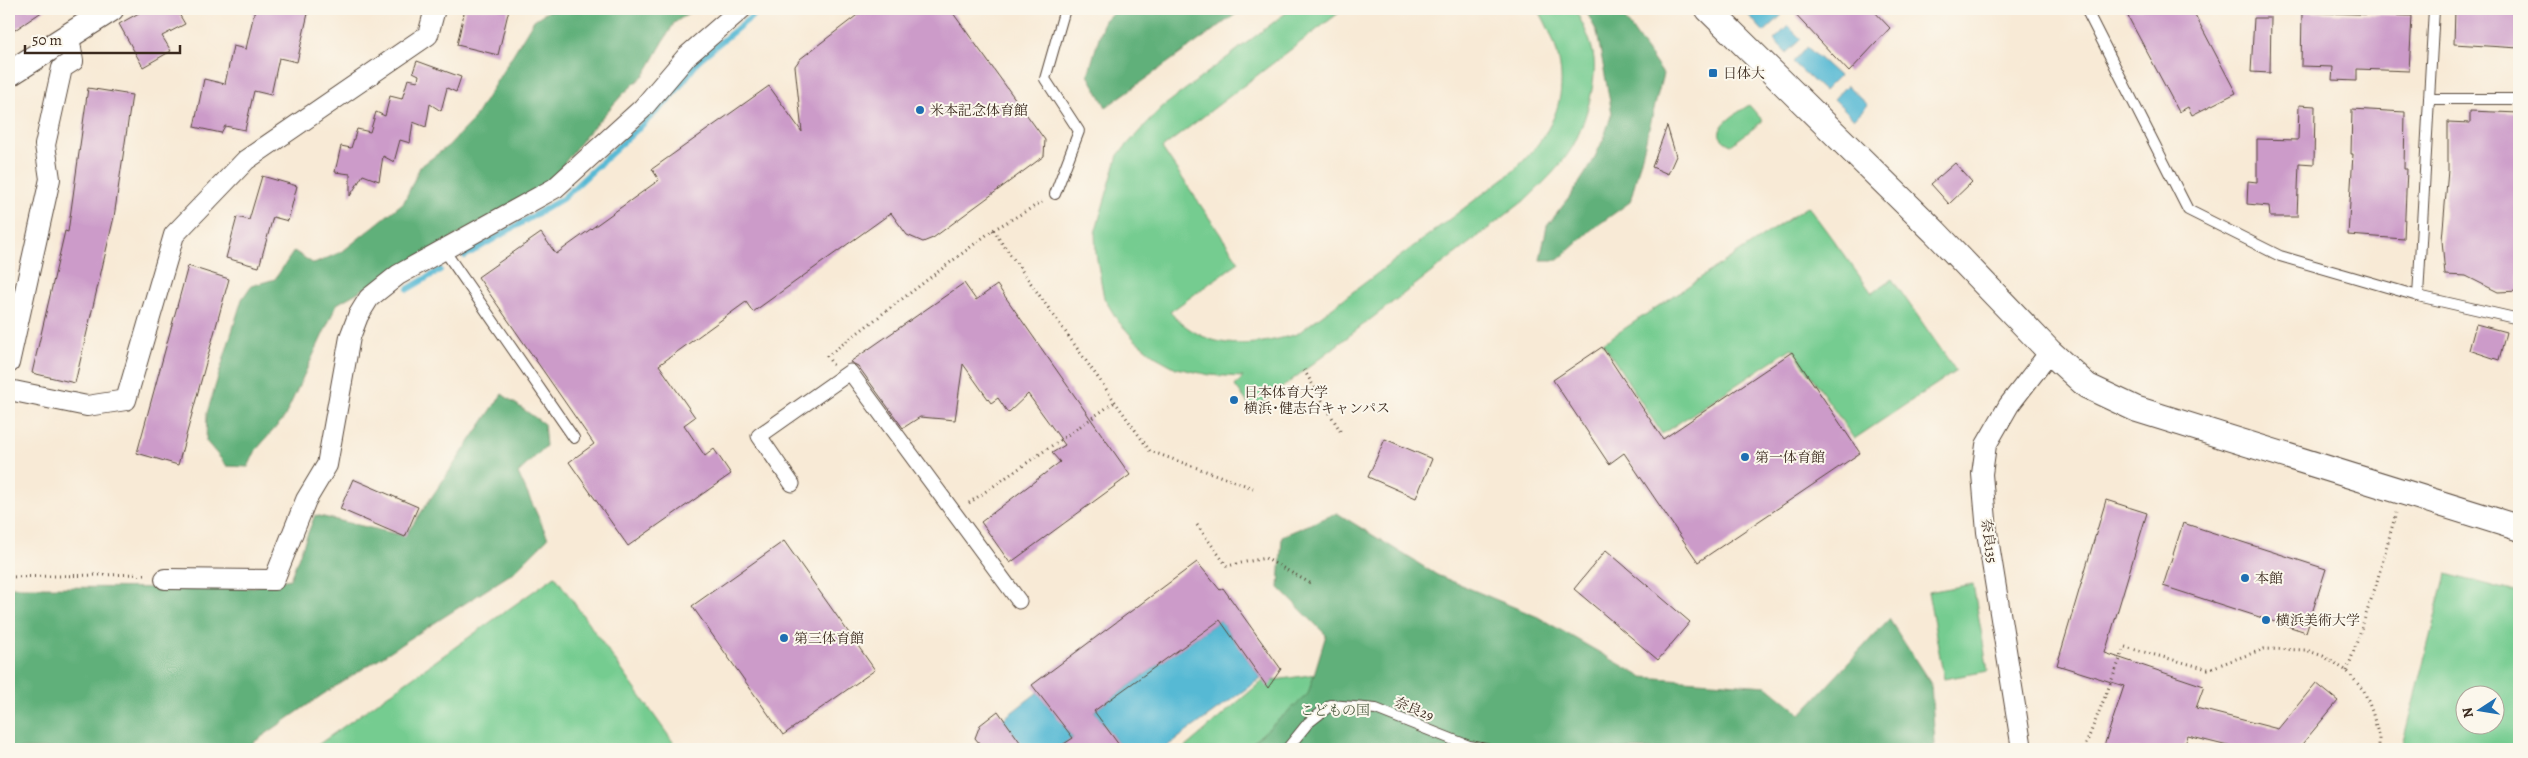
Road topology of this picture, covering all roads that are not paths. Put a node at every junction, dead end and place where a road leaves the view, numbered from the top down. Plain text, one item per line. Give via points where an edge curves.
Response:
1 (111, 9) edge
2 (435, 9) edge
3 (741, 9) edge
4 (1065, 9) edge
5 (1708, 9) edge
6 (2086, 9) edge
7 (2434, 9) edge
8 (69, 36) junction
9 (9, 74) edge
10 (2429, 99) junction
11 (2519, 99) edge
12 (1055, 194) road end
13 (444, 250) junction
14 (2418, 296) junction
15 (2519, 319) edge
16 (2050, 352) junction
17 (9, 363) edge
18 (9, 390) edge
19 (574, 438) dead end
20 (792, 484) dead end
21 (2519, 528) edge
22 (165, 579) road end
23 (1019, 601) dead end
24 (1287, 749) edge
25 (1486, 749) edge
26 (2022, 749) edge

1 - 8 street
2 - 18 street via 428,35 246,160 174,235 126,400 87,406
3 - 13 street via 687,56 642,109 555,188
4 - 12 lane via 1045,80 1079,131
5 - 16 street via 1935,232
6 - 14 lane via 2188,210 2280,256
7 - 10 lane
8 - 9 street
8 - 17 street via 73,61 62,68 45,145 50,179
10 - 11 lane
10 - 14 lane
13 - 19 lane
13 - 22 street via 398,275 369,298 358,316 350,337 327,465 306,500 274,580
14 - 15 lane
16 - 21 street via 2088,386 2120,403
16 - 26 street, 奈良135 via 2009,405 1986,445 1982,474 1987,532
20 - 23 street via 759,436 850,372
24 - 25 lane, 奈良29 via 1308,723 1331,705 1376,709 1469,746

